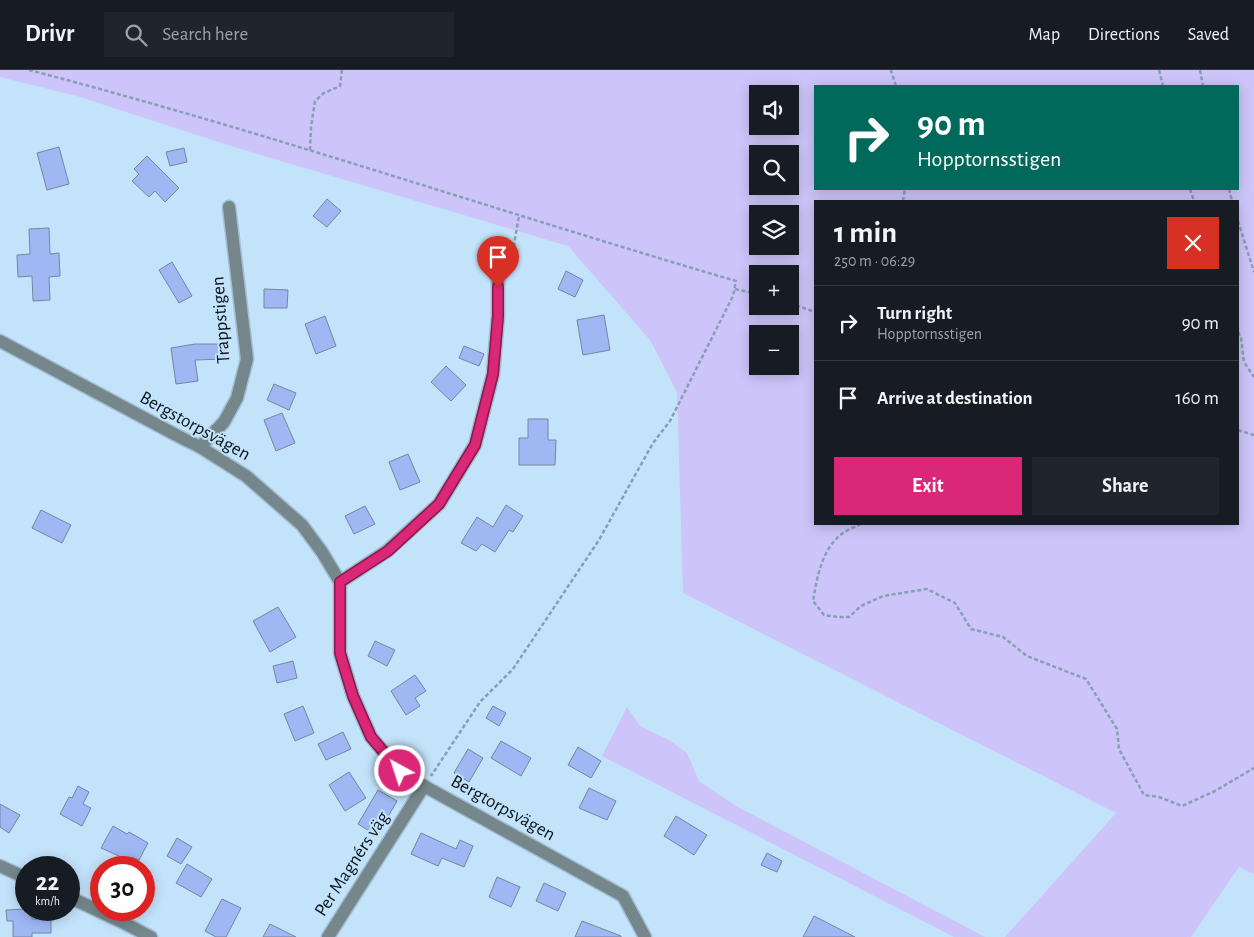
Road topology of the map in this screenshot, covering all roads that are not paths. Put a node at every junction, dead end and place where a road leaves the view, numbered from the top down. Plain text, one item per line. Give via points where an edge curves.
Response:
1 (229, 207) dead end
2 (498, 273) road end
3 (0, 341) edge
4 (200, 447) junction
5 (340, 582) junction
6 (424, 786) junction
7 (0, 866) edge
8 (15, 873) edge
9 (80, 902) edge
10 (151, 937) edge
11 (328, 937) edge
12 (644, 937) edge

1 - 4 street, Trappstigen via 247,359 236,398 224,422
2 - 5 street via 493,374 475,445 439,504 388,551
3 - 4 street, Bergstorpsvägen
4 - 5 street, Bergstorpsvägen via 246,476 302,525
5 - 6 street, Bergtorpsvägen via 340,653 353,696 371,737 400,771
6 - 11 street, Per Magnérs väg
6 - 12 street, Bergtorpsvägen via 622,896
7 - 8 street
9 - 10 street

